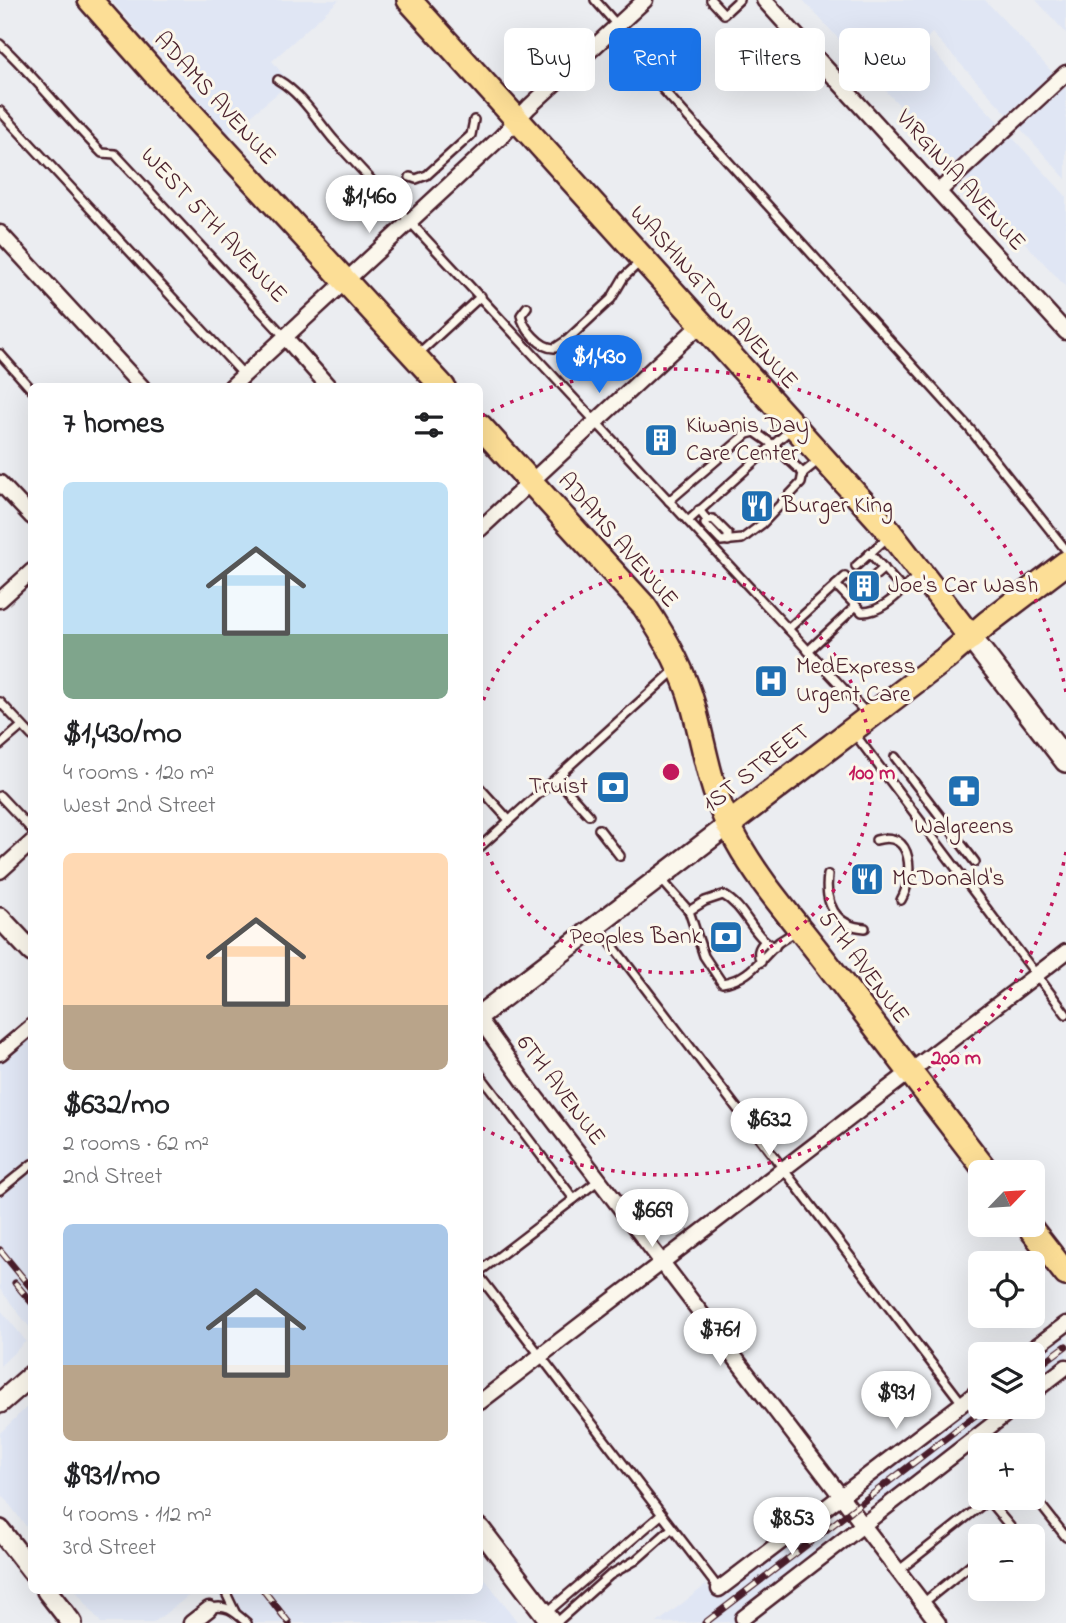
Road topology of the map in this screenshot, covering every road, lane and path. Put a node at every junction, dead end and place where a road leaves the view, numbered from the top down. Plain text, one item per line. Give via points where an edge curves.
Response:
1 (90, 0) edge
2 (409, 0) edge
3 (595, 0) edge
4 (645, 0) edge
5 (711, 0) edge
6 (740, 0) edge
7 (764, 0) edge
8 (614, 28) joint
9 (609, 33) edge
10 (0, 44) edge
11 (1066, 73) edge
12 (278, 80) dead end
13 (670, 91) edge
14 (0, 111) edge
15 (474, 120) dead end
16 (517, 120) junction
17 (410, 177) dead end
18 (939, 191) junction
19 (411, 221) junction
20 (0, 233) edge
21 (643, 259) junction
22 (345, 281) junction
23 (481, 296) junction
24 (527, 307) dead end
25 (701, 324) junction
26 (1066, 332) edge
27 (285, 337) junction
28 (0, 354) edge
29 (415, 357) junction
30 (244, 374) junction
31 (138, 383) edge
32 (235, 383) edge
33 (325, 383) edge
34 (439, 383) edge
35 (28, 386) edge
36 (596, 421) junction
37 (794, 426) junction
38 (483, 429) edge
39 (772, 444) junction
40 (822, 457) junction
41 (803, 473) junction
42 (531, 482) junction
43 (0, 483) edge
44 (669, 500) junction
45 (699, 510) junction
46 (28, 513) edge
47 (688, 520) junction
48 (483, 525) edge
49 (891, 534) junction
50 (1066, 550) edge
51 (870, 553) junction
52 (1066, 563) edge
53 (856, 566) dead end
54 (884, 568) junction
55 (922, 572) junction
56 (28, 575) edge
57 (845, 576) dead end
58 (869, 581) dead end
59 (836, 585) junction
60 (902, 589) junction
61 (858, 591) dead end
62 (850, 599) junction
63 (0, 600) edge
64 (856, 606) junction
65 (788, 629) junction
66 (971, 638) junction
67 (808, 651) junction
68 (679, 666) junction
69 (0, 702) edge
70 (860, 723) junction
71 (22, 726) junction
72 (28, 732) edge
73 (0, 745) edge
74 (895, 757) dead end
75 (1066, 761) edge
76 (556, 778) junction
77 (483, 791) edge
78 (0, 796) edge
79 (589, 815) dead end
80 (509, 820) junction
81 (728, 825) junction
82 (28, 826) edge
83 (599, 829) dead end
84 (876, 840) dead end
85 (483, 844) edge
86 (28, 846) edge
87 (620, 856) dead end
88 (975, 862) dead end
89 (0, 871) edge
90 (828, 875) dead end
91 (659, 877) junction
92 (901, 900) dead end
93 (689, 911) junction
94 (0, 918) edge
95 (597, 925) junction
96 (800, 928) junction
97 (865, 928) dead end
98 (764, 942) junction
99 (775, 947) junction
100 (28, 948) edge
101 (1066, 952) edge
102 (761, 962) junction
103 (1036, 975) junction
104 (1066, 1014) edge
105 (483, 1015) edge
106 (483, 1022) edge
107 (28, 1029) edge
108 (0, 1053) edge
109 (909, 1072) junction
110 (483, 1079) edge
111 (978, 1160) edge
112 (28, 1167) edge
113 (783, 1169) junction
114 (599, 1180) junction
115 (0, 1190) edge
116 (574, 1199) junction
117 (1037, 1237) edge
118 (662, 1263) junction
119 (483, 1275) edge
120 (1066, 1275) edge
121 (483, 1281) edge
122 (1066, 1324) edge
123 (1042, 1342) edge
124 (541, 1356) junction
125 (1066, 1367) edge
126 (28, 1378) edge
127 (1045, 1383) edge
128 (968, 1399) edge
129 (483, 1400) edge
130 (0, 1403) edge
131 (962, 1403) junction
132 (1000, 1419) edge
133 (984, 1431) joint
134 (841, 1496) junction
135 (975, 1510) edge
136 (998, 1510) edge
137 (1045, 1510) edge
138 (661, 1515) junction
139 (1008, 1524) edge
140 (862, 1525) junction
141 (671, 1529) junction
142 (0, 1530) edge
143 (483, 1533) edge
144 (1066, 1537) edge
145 (28, 1566) edge
146 (968, 1567) edge
147 (898, 1571) junction
148 (719, 1589) joint
149 (49, 1594) edge
150 (226, 1594) edge
151 (923, 1604) junction
152 (209, 1609) joint
153 (235, 1612) junction
154 (551, 1620) edge
155 (745, 1620) edge
156 (72, 1623) edge
157 (191, 1623) edge
158 (247, 1623) edge
159 (938, 1623) edge

1 - 22 main road, ADAMS AVENUE
2 - 16 main road, WASHINGTON AVENUE
3 - 8 lane
4 - 8 street
5 - 6 lane via 724,14
7 - 18 street, VIRGINIA AVENUE
9 - 16 street
10 - 27 lane, WEST 5TH AVENUE via 103,153 115,154
11 - 18 street
12 - 19 lane
13 - 50 lane via 970,429
14 - 30 lane
15 - 17 lane via 471,135 427,175
16 - 19 street
16 - 21 main road, WASHINGTON AVENUE
18 - 26 street, VIRGINIA AVENUE
19 - 22 street
19 - 23 lane
20 - 31 street
21 - 24 lane via 624,277 611,299 555,348 544,346 523,324
21 - 25 main road, WASHINGTON AVENUE
22 - 27 street
22 - 29 main road, ADAMS AVENUE
23 - 29 lane
23 - 36 lane
25 - 36 street
25 - 37 main road, WASHINGTON AVENUE
27 - 30 street
27 - 33 street, WEST 5TH AVENUE
28 - 35 lane
29 - 34 main road, ADAMS AVENUE
30 - 32 street
36 - 42 street
36 - 44 lane
37 - 39 lane
37 - 40 main road, WASHINGTON AVENUE
38 - 42 main road, ADAMS AVENUE
39 - 41 lane
39 - 44 lane via 755,432 747,434
39 - 45 lane
40 - 41 lane
40 - 49 main road, WASHINGTON AVENUE
41 - 45 lane via 801,484 742,539 721,541
42 - 48 street
42 - 68 main road, ADAMS AVENUE via 644,606
43 - 46 street
44 - 47 lane
45 - 47 lane
47 - 65 lane
49 - 51 lane
49 - 55 main road, WASHINGTON AVENUE
51 - 53 lane
51 - 54 lane
52 - 66 main road, 1ST STREET
54 - 58 lane
54 - 60 lane
55 - 60 lane
55 - 66 main road, WASHINGTON AVENUE
56 - 63 street
57 - 59 lane
59 - 62 lane
59 - 65 lane
60 - 64 lane via 869,612
61 - 62 lane
62 - 64 lane
64 - 67 lane
65 - 67 lane
66 - 70 main road, 1ST STREET
66 - 75 main road
67 - 70 lane
68 - 76 lane
68 - 81 main road, ADAMS AVENUE via 709,777
69 - 71 lane
70 - 81 main road, 1ST STREET
70 - 103 lane
71 - 72 lane
71 - 73 lane
74 - 88 lane
76 - 79 lane
76 - 80 lane
77 - 80 lane
78 - 82 lane
80 - 85 lane
81 - 91 street, 1ST STREET
81 - 96 main road, 5TH AVENUE via 755,870
83 - 87 lane
84 - 92 lane via 894,838 905,848 908,879
86 - 89 street
90 - 97 lane via 831,906 847,925
91 - 93 lane
91 - 95 street, 1ST STREET
93 - 98 lane via 723,895 733,900
93 - 102 lane via 705,956 722,983 744,976
94 - 100 street
95 - 105 street, 1ST STREET
95 - 113 lane
96 - 99 lane
96 - 109 main road, 5TH AVENUE
98 - 99 lane
98 - 102 lane via 759,948
99 - 102 lane
101 - 103 street
103 - 104 lane
103 - 109 street
106 - 114 street, 6TH AVENUE
107 - 108 street
109 - 111 main road, 5TH AVENUE
109 - 113 street
110 - 116 lane
112 - 115 lane
113 - 118 street
113 - 131 lane
114 - 116 lane
114 - 118 street, 6TH AVENUE
116 - 119 lane
117 - 120 main road
118 - 124 street
118 - 134 street, 6TH AVENUE
121 - 124 lane
122 - 123 street
124 - 129 street
124 - 138 lane
125 - 127 street
126 - 130 street
128 - 131 street
131 - 134 street
132 - 133 street
133 - 140 street
134 - 140 street, 6TH AVENUE
134 - 148 street
135 - 147 lane
136 - 139 lane
137 - 144 lane
138 - 141 lane
138 - 154 lane
140 - 147 street, 6TH AVENUE
140 - 155 street
141 - 148 lane
141 - 154 lane via 636,1560
142 - 145 street
143 - 154 street
146 - 151 lane
147 - 151 street, 6TH AVENUE
149 - 156 street
150 - 153 lane
151 - 159 street, 6TH AVENUE
152 - 153 lane via 226,1607
152 - 157 street
153 - 158 lane

